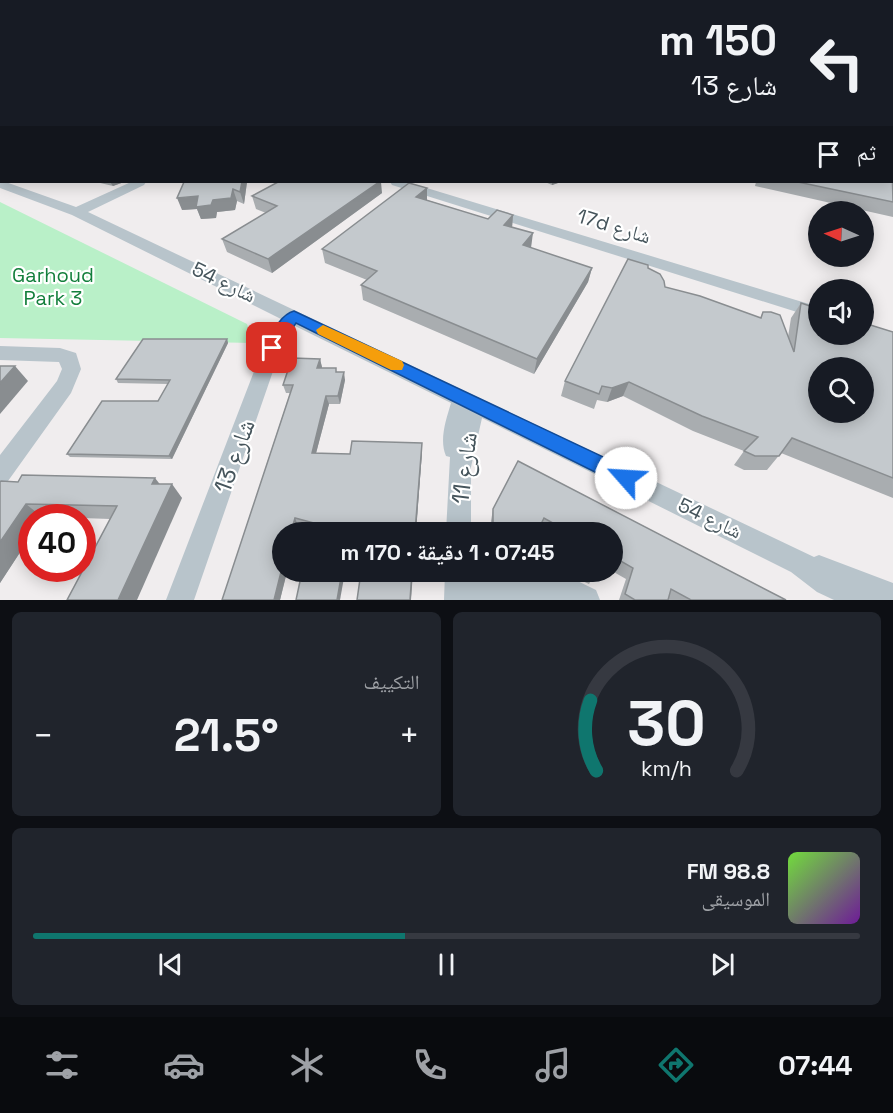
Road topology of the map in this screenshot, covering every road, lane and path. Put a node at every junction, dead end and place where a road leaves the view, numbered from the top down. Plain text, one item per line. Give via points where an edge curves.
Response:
1 (138, 183) edge
2 (399, 183) edge
3 (0, 184) edge
4 (77, 212) junction
5 (808, 310) edge
6 (300, 319) junction
7 (0, 353) edge
8 (470, 401) junction
9 (0, 473) edge
10 (458, 522) edge
11 (800, 563) junction
12 (551, 582) edge
13 (458, 588) edge
14 (893, 597) edge
15 (180, 600) edge
16 (549, 600) edge
17 (586, 600) edge
18 (863, 600) edge

1 - 4 street
2 - 5 street, 17d شارع
3 - 4 street, شارع 54
4 - 6 street, شارع 54
6 - 8 street, شارع 54
6 - 15 street, شارع 13 via 269,359
7 - 9 street via 48,354 69,358 73,365 71,375
8 - 10 street, شارع 11 via 458,473
8 - 11 street, شارع 54
11 - 14 street, شارع 54
11 - 18 street, شارع 54
12 - 17 street
13 - 16 street

